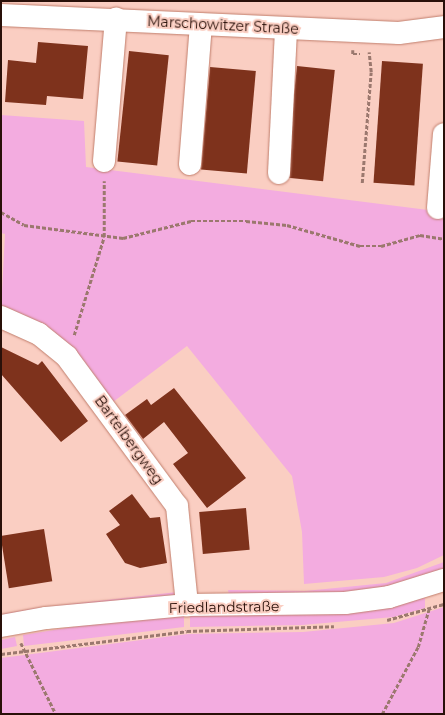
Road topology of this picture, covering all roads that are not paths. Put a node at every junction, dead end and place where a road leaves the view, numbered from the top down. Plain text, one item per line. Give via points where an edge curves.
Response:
1 (1, 15) edge
2 (116, 19) junction
3 (201, 24) junction
4 (444, 27) edge
5 (286, 29) junction
6 (444, 134) edge
7 (104, 161) road end
8 (190, 164) dead end
9 (279, 173) dead end
10 (438, 208) dead end
11 (1, 318) edge
12 (436, 584) edge
13 (187, 605) junction
14 (1, 626) edge

1 - 2 street, Marschowitzer Straße
2 - 3 street, Marschowitzer Straße
2 - 7 street
3 - 5 street, Marschowitzer Straße
3 - 8 street
4 - 5 street, Marschowitzer Straße via 399,33
5 - 9 street
6 - 10 street
11 - 13 street, Bartelbergweg via 39,334 67,357 177,506
12 - 13 street, Friedlandstraße via 345,603
13 - 14 street, Friedlandstraße via 46,618

